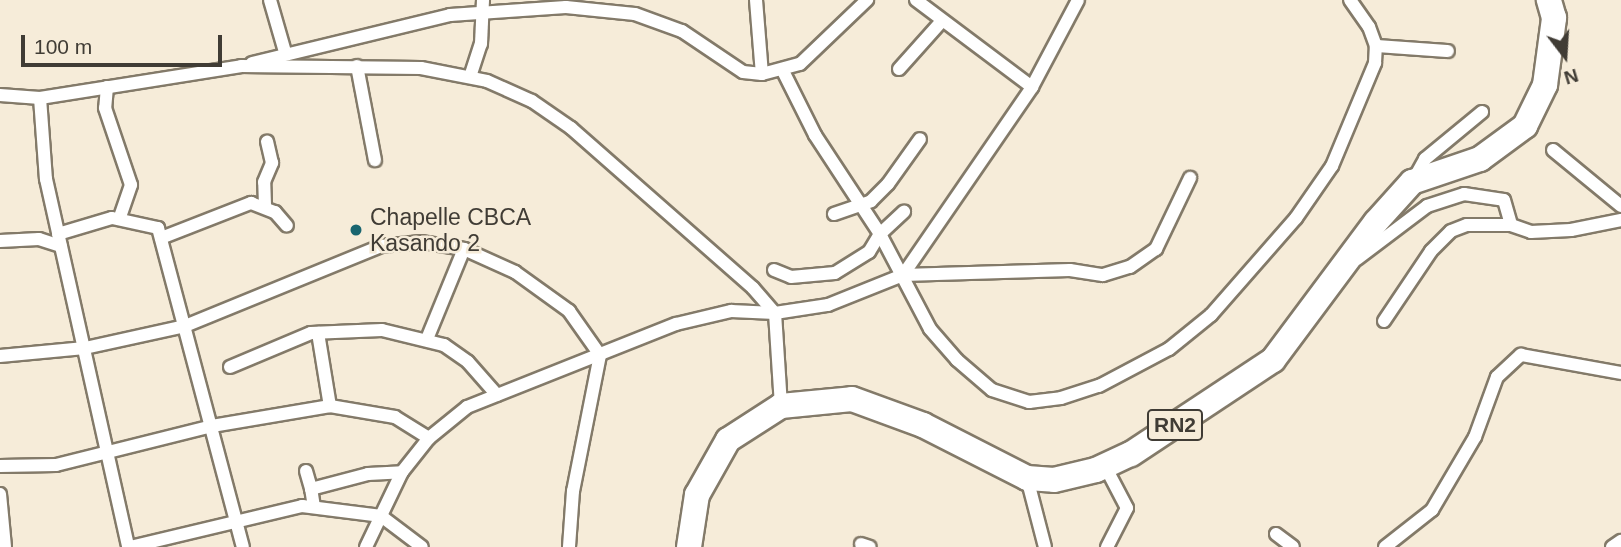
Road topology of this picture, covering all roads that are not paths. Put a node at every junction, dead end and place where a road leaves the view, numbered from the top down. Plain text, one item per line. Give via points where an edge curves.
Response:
1 (270, 0) edge
2 (756, 0) edge
3 (867, 0) edge
4 (916, 0) edge
5 (1078, 0) edge
6 (1349, 0) edge
7 (1549, 0) edge
8 (563, 4) edge
9 (483, 5) edge
10 (941, 22) junction
11 (1376, 46) junction
12 (285, 51) junction
13 (1448, 51) dead end
14 (241, 66) junction
15 (357, 66) junction
16 (899, 69) dead end
17 (783, 71) junction
18 (762, 74) junction
19 (470, 77) junction
20 (1032, 87) junction
21 (107, 88) junction
22 (0, 95) edge
23 (40, 98) junction
24 (1482, 112) dead end
25 (920, 139) dead end
26 (267, 142) dead end
27 (1553, 150) dead end
28 (375, 160) dead end
29 (1189, 178) dead end
30 (1412, 182) junction
31 (265, 205) junction
32 (1621, 206) edge
33 (861, 207) junction
34 (904, 212) dead end
35 (834, 214) dead end
36 (119, 219) junction
37 (1621, 220) edge
38 (1511, 225) junction
39 (287, 226) dead end
40 (880, 234) junction
41 (161, 238) junction
42 (59, 240) junction
43 (0, 241) edge
44 (464, 249) junction
45 (774, 270) dead end
46 (903, 275) junction
47 (1339, 275) junction
48 (775, 313) junction
49 (1384, 321) dead end
50 (185, 326) junction
51 (318, 333) junction
52 (427, 339) junction
53 (85, 348) junction
54 (600, 355) junction
55 (0, 356) edge
56 (230, 367) dead end
57 (1621, 373) edge
58 (497, 394) junction
59 (330, 406) junction
60 (781, 406) junction
61 (212, 426) junction
62 (429, 438) junction
63 (107, 456) junction
64 (0, 466) edge
65 (1106, 468) junction
66 (306, 471) dead end
67 (402, 472) junction
68 (1027, 478) junction
69 (311, 489) junction
70 (0, 494) edge
71 (314, 507) junction
72 (381, 516) junction
73 (234, 519) junction
74 (1276, 534) dead end
75 (1621, 541) edge
76 (5, 547) edge
77 (129, 547) edge
78 (243, 547) edge
79 (366, 547) edge
80 (422, 547) edge
81 (569, 547) edge
82 (689, 547) edge
83 (1045, 547) edge
84 (1107, 547) edge
85 (1293, 547) edge
86 (1385, 547) edge
87 (1612, 547) edge

1 - 12 street
2 - 18 street
3 - 17 street via 800,64
4 - 10 street
5 - 20 street
6 - 11 street
7 - 30 highway, RN2 via 1554,18 1545,85 1525,127 1480,159
8 - 9 street
8 - 18 street via 635,14 682,32 743,72
9 - 12 street
9 - 19 street via 478,64
10 - 16 street
10 - 20 street
11 - 13 street
11 - 46 street via 1376,64 1332,166 1296,218 1210,315 1169,349 1099,386 1029,402 992,390 930,329
12 - 14 street
14 - 15 street
14 - 21 street
15 - 19 street via 421,68
15 - 28 street
17 - 18 street
17 - 33 street via 815,135
19 - 48 street via 532,101 571,128
20 - 46 street
21 - 23 street
21 - 36 street via 104,108 131,185
22 - 23 street
23 - 42 street via 46,179
24 - 30 street via 1425,159
25 - 33 street via 888,184
26 - 31 street via 272,163 264,183
27 - 32 street
29 - 46 street via 1156,248 1130,267 1103,275 1070,270
30 - 47 highway, RN2 via 1376,222
31 - 39 street
31 - 41 street via 235,206
33 - 35 street
33 - 40 street
34 - 40 street
36 - 41 street via 149,223 158,228
36 - 42 street
37 - 38 street via 1531,232
38 - 47 street via 1504,200 1464,194 1427,206
38 - 49 street via 1467,225 1451,231
40 - 45 street via 869,252 835,273 791,277
40 - 46 street
41 - 50 street
42 - 43 street
42 - 53 street
44 - 50 street via 421,243 381,246
44 - 52 street
44 - 54 street via 515,272 569,311
46 - 48 street via 828,305
47 - 65 highway, RN2 via 1273,360
48 - 54 street via 731,311 676,324
48 - 60 street
50 - 53 street
50 - 61 street
51 - 52 street via 382,330
51 - 56 street via 268,348
51 - 59 street
52 - 58 street via 468,362
53 - 55 street
53 - 63 street
54 - 58 street
54 - 81 street via 573,491
57 - 86 street via 1521,355 1497,377 1475,437 1432,510
58 - 62 street via 467,407
59 - 61 street
59 - 62 street via 395,418
60 - 68 highway, RN2 via 852,399 923,425
60 - 82 highway, RN2 via 728,440 697,495
61 - 63 street
61 - 73 street
62 - 67 street
63 - 64 street via 56,465
63 - 77 street
65 - 68 highway, RN2 via 1054,480
65 - 84 street via 1127,508
66 - 69 street
67 - 69 street via 368,474
67 - 72 street
68 - 83 street
69 - 71 street
70 - 76 street
71 - 72 street
71 - 73 street
72 - 79 street
72 - 80 street
73 - 77 street via 189,536
73 - 78 street
74 - 85 street
75 - 87 street

